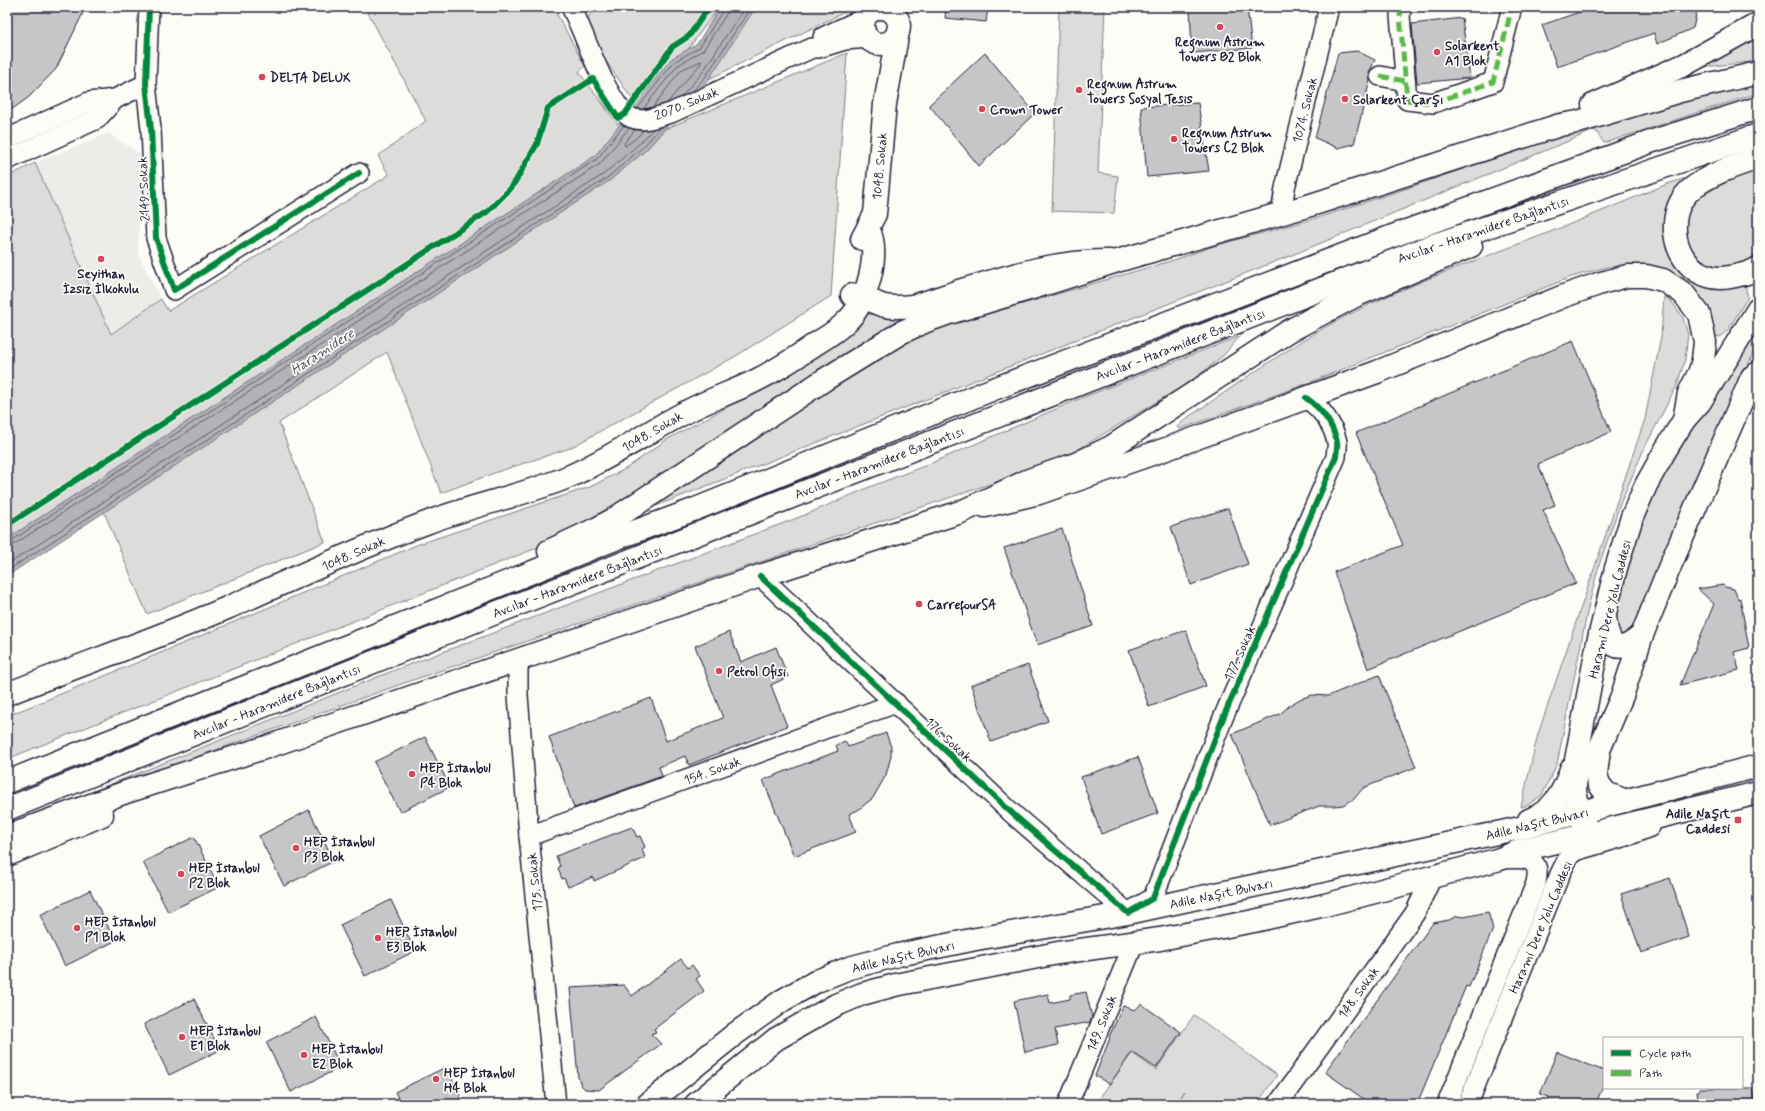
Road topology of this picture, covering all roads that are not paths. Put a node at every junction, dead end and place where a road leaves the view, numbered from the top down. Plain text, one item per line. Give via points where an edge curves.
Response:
1 (149, 7) edge
2 (1329, 7) edge
3 (1402, 7) edge
4 (1512, 7) edge
5 (578, 10) edge
6 (899, 21) edge
7 (873, 22) edge
8 (1758, 24) edge
9 (1758, 73) edge
10 (1380, 76) dead end
11 (1405, 81) junction
12 (146, 84) junction
13 (115, 99) junction
14 (885, 104) junction
15 (1758, 108) edge
16 (1560, 125) junction
17 (1758, 135) edge
18 (7, 139) edge
19 (1758, 158) edge
20 (7, 160) edge
21 (359, 173) dead end
22 (1281, 214) junction
23 (1523, 215) junction
24 (1117, 261) junction
25 (1758, 268) edge
26 (858, 296) junction
27 (1758, 309) edge
28 (1758, 363) edge
29 (1758, 373) edge
30 (1745, 395) junction
31 (1306, 398) junction
32 (1684, 420) junction
33 (961, 512) junction
34 (760, 576) junction
35 (1605, 618) junction
36 (1642, 635) junction
37 (368, 638) junction
38 (518, 660) junction
39 (7, 694) edge
40 (896, 703) junction
41 (267, 747) junction
42 (1577, 753) junction
43 (1758, 766) edge
44 (29, 773) junction
45 (7, 777) edge
46 (7, 782) edge
47 (1758, 793) edge
48 (1626, 801) junction
49 (7, 809) edge
50 (1580, 813) junction
51 (1675, 814) junction
52 (1599, 832) junction
53 (1495, 833) junction
54 (7, 836) edge
55 (529, 836) junction
56 (7, 855) edge
57 (1500, 859) junction
58 (1432, 877) junction
59 (1128, 913) junction
60 (976, 939) junction
61 (1134, 943) junction
62 (981, 968) junction
63 (556, 1104) edge
64 (648, 1104) edge
65 (696, 1104) edge
66 (1068, 1104) edge
67 (1278, 1104) edge
68 (1447, 1104) edge
69 (1468, 1104) edge

1 - 12 street, 2149. Sokak
2 - 22 street, 1074. Sokak
3 - 11 street via 1400,15
4 - 11 street via 1493,82 1433,103 1407,100
5 - 7 street, 2070. Sokak via 610,95 620,110 636,119 654,118 671,113 812,48 829,34
6 - 7 main road via 894,13 887,9
6 - 7 main road via 896,36 882,44
6 - 14 main road
7 - 14 main road via 884,68
8 - 16 main road via 1684,65 1588,107
9 - 16 main road via 1643,101 1578,122
10 - 11 street
12 - 13 street
12 - 21 street, 2149. Sokak via 151,129 156,238 174,290
13 - 18 street via 89,102
13 - 20 street via 97,119
14 - 26 main road, 1048. Sokak via 875,214 868,228 873,238 870,273
15 - 37 main road, Avcılar - Haramidere Bağlantısı via 1545,179 1253,289 991,390
16 - 22 main road
17 - 23 main road, Avcılar - Haramidere Bağlantısı
19 - 25 main road via 1696,185 1678,207 1674,222 1675,239 1681,254 1694,269 1708,276 1728,278
22 - 24 main road
23 - 33 main road via 1504,231 1355,296 1289,331 1111,447 1076,464 1029,480
23 - 49 main road, Avcılar - Haramidere Bağlantısı via 1431,246 907,451
24 - 26 main road via 1067,263 985,283 912,306 884,306
24 - 37 main road via 949,313 902,332 598,528 400,615
26 - 39 main road, 1048. Sokak via 847,322 788,363 756,381 696,406 566,478 428,522 224,609
27 - 32 main road, Harami Dere Yolu Caddesi via 1700,402
28 - 30 main road
29 - 30 main road
30 - 36 main road
31 - 32 main road via 1594,286 1627,276 1646,276 1663,280 1683,294 1699,314 1705,342 1700,371 1689,393
31 - 33 main road via 1039,493
31 - 59 street, 177. Sokak via 1316,405 1329,422 1338,443 1336,458 1223,718 1153,898
32 - 35 main road, Harami Dere Yolu Caddesi via 1646,485 1632,517 1616,568
33 - 34 main road
34 - 38 main road
34 - 40 street, 176. Sokak
35 - 36 main road via 1607,635 1618,647 1625,647
35 - 42 main road, Harami Dere Yolu Caddesi
36 - 48 main road via 1622,696 1599,750 1597,763 1596,774 1599,784 1606,793
37 - 44 main road, Avcılar - Haramidere Bağlantısı
38 - 41 main road
38 - 55 street, 175. Sokak via 518,695
40 - 55 street, 154. Sokak
40 - 59 street, 176. Sokak via 1014,815
41 - 54 main road via 126,792
41 - 56 main road
42 - 50 main road via 1575,792
42 - 53 main road via 1567,782 1552,807 1536,818
43 - 48 main road, Adile Naşit Bulvarı
44 - 45 main road
44 - 46 main road, Avcılar - Haramidere Bağlantısı
47 - 51 main road, Adile Naşit Bulvarı
48 - 50 main road, Adile Naşit Bulvarı
50 - 52 main road via 1587,828
50 - 53 main road, Adile Naşit Bulvarı
51 - 52 main road, Adile Naşit Bulvarı
51 - 69 street, Harami Dere Yolu Caddesi via 1630,835 1575,851 1569,856
52 - 57 main road, Adile Naşit Bulvarı via 1518,851
53 - 59 main road, Adile Naşit Bulvarı
55 - 63 street, 175. Sokak
57 - 58 main road, Adile Naşit Bulvarı
57 - 68 street, Harami Dere Yolu Caddesi via 1528,858 1537,868 1537,879
58 - 61 main road, Adile Naşit Bulvarı via 1254,921
58 - 67 street, 148. Sokak via 1415,913
59 - 60 main road, Adile Naşit Bulvarı
59 - 61 main road
60 - 62 main road
60 - 64 main road, Adile Naşit Bulvarı via 898,955 849,968 817,981 783,1000 735,1034
61 - 62 main road, Adile Naşit Bulvarı via 1058,953
61 - 66 street, 149. Sokak
62 - 65 main road, Adile Naşit Bulvarı via 895,985 862,994 836,1005 776,1039

